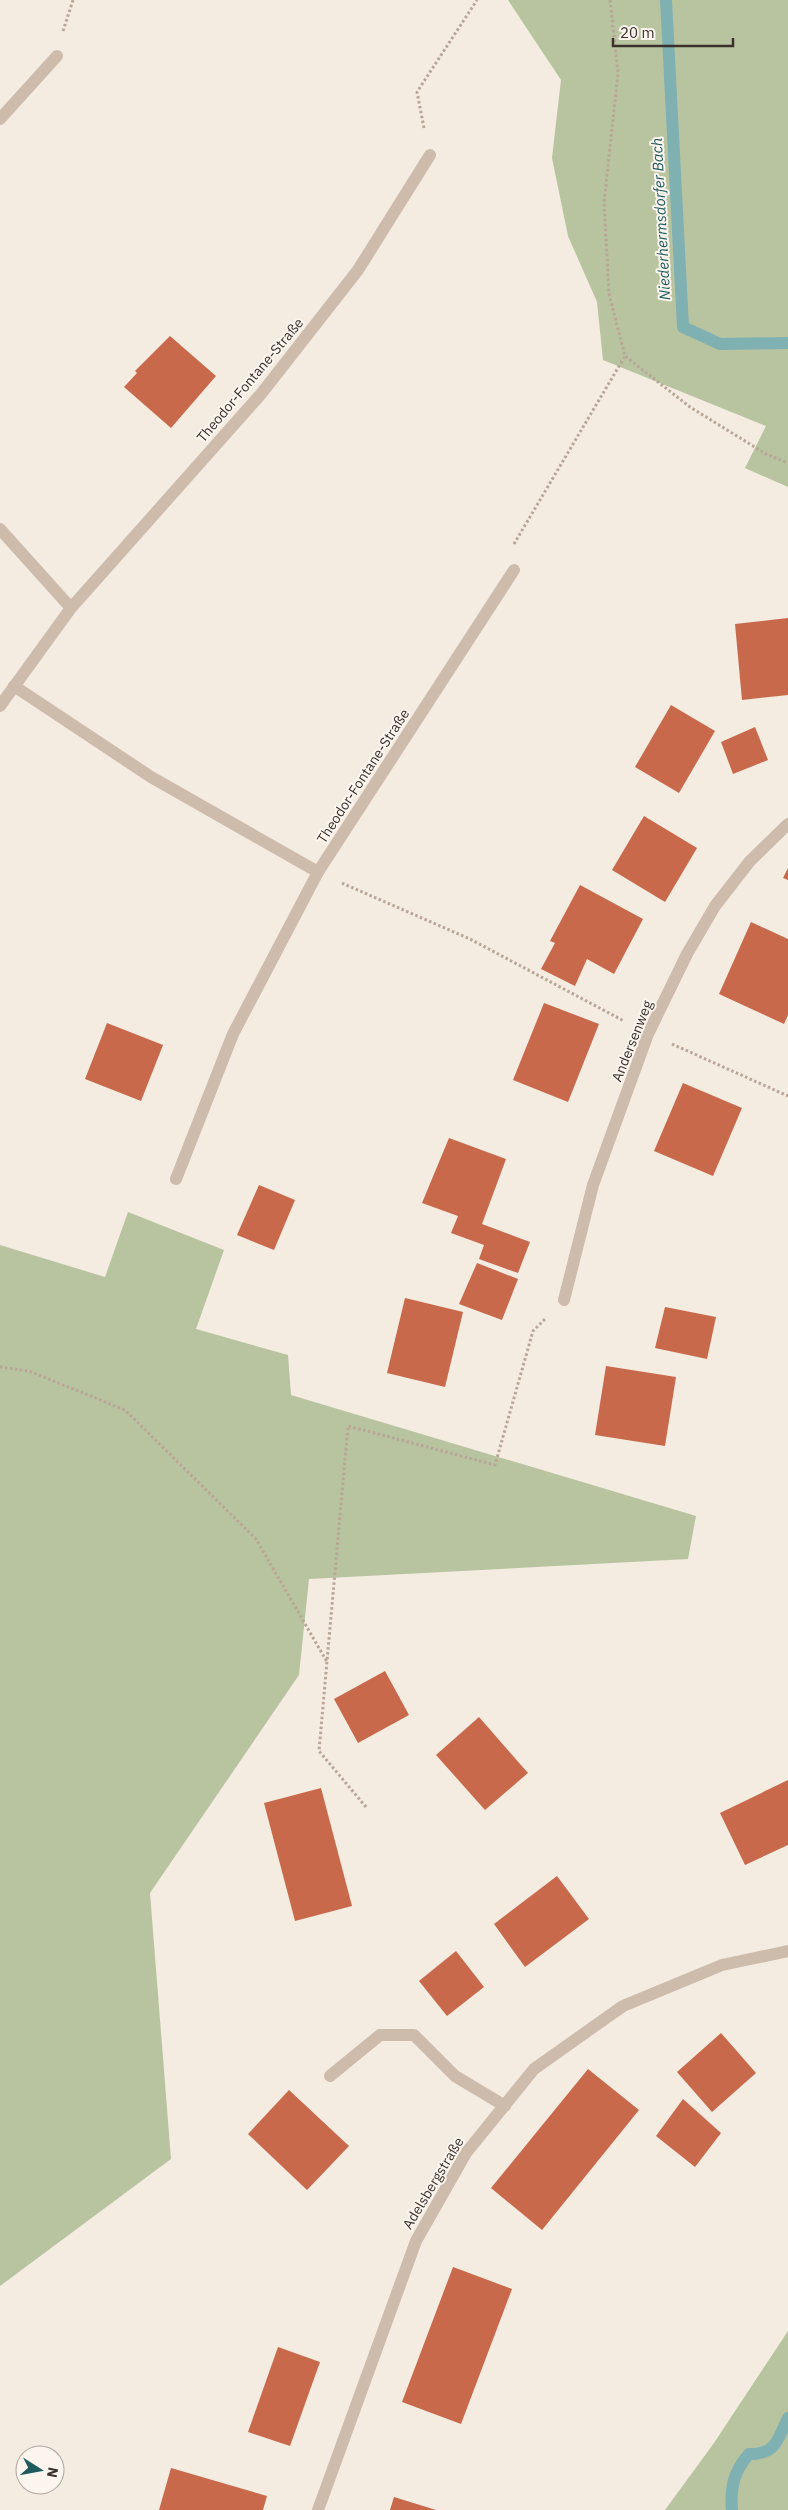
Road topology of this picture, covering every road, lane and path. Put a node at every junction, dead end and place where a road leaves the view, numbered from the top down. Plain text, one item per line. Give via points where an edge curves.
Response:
1 (477, 0) edge
2 (610, 0) edge
3 (57, 56) dead end
4 (0, 119) edge
5 (430, 155) joint
6 (625, 356) junction
7 (788, 463) edge
8 (0, 529) edge
9 (514, 570) joint
10 (71, 608) junction
11 (14, 686) junction
12 (0, 706) edge
13 (788, 824) edge
14 (318, 872) junction
15 (470, 939) dead end
16 (176, 1179) dead end
17 (564, 1300) joint
18 (0, 1367) edge
19 (327, 1663) junction
20 (366, 1807) dead end
21 (788, 1951) edge
22 (330, 2076) dead end
23 (505, 2106) junction
24 (318, 2510) edge

1 - 5 path via 417,92
2 - 6 path via 618,73 604,203 609,294
3 - 4 street
5 - 10 street, Theodor-Fontane-Straße via 358,270 261,394
6 - 7 path via 690,407 766,454
6 - 9 path via 514,542
8 - 10 street
9 - 14 street, Theodor-Fontane-Straße
10 - 11 street, Theodor-Fontane-Straße
11 - 12 street, Theodor-Fontane-Straße
11 - 14 street via 151,777
13 - 17 street, Andersenweg via 750,861 715,906 687,954 648,1034 593,1185
14 - 15 path
14 - 16 street, Theodor-Fontane-Straße via 233,1034
17 - 19 path via 533,1331 495,1465 348,1426
18 - 19 path via 29,1371 125,1410 256,1539
19 - 20 path via 318,1751
21 - 23 street, Adelsbergstraße via 722,1965 623,2006 534,2069
22 - 23 street via 380,2034 414,2035 455,2076
23 - 24 street, Adelsbergstraße via 466,2153 416,2240

